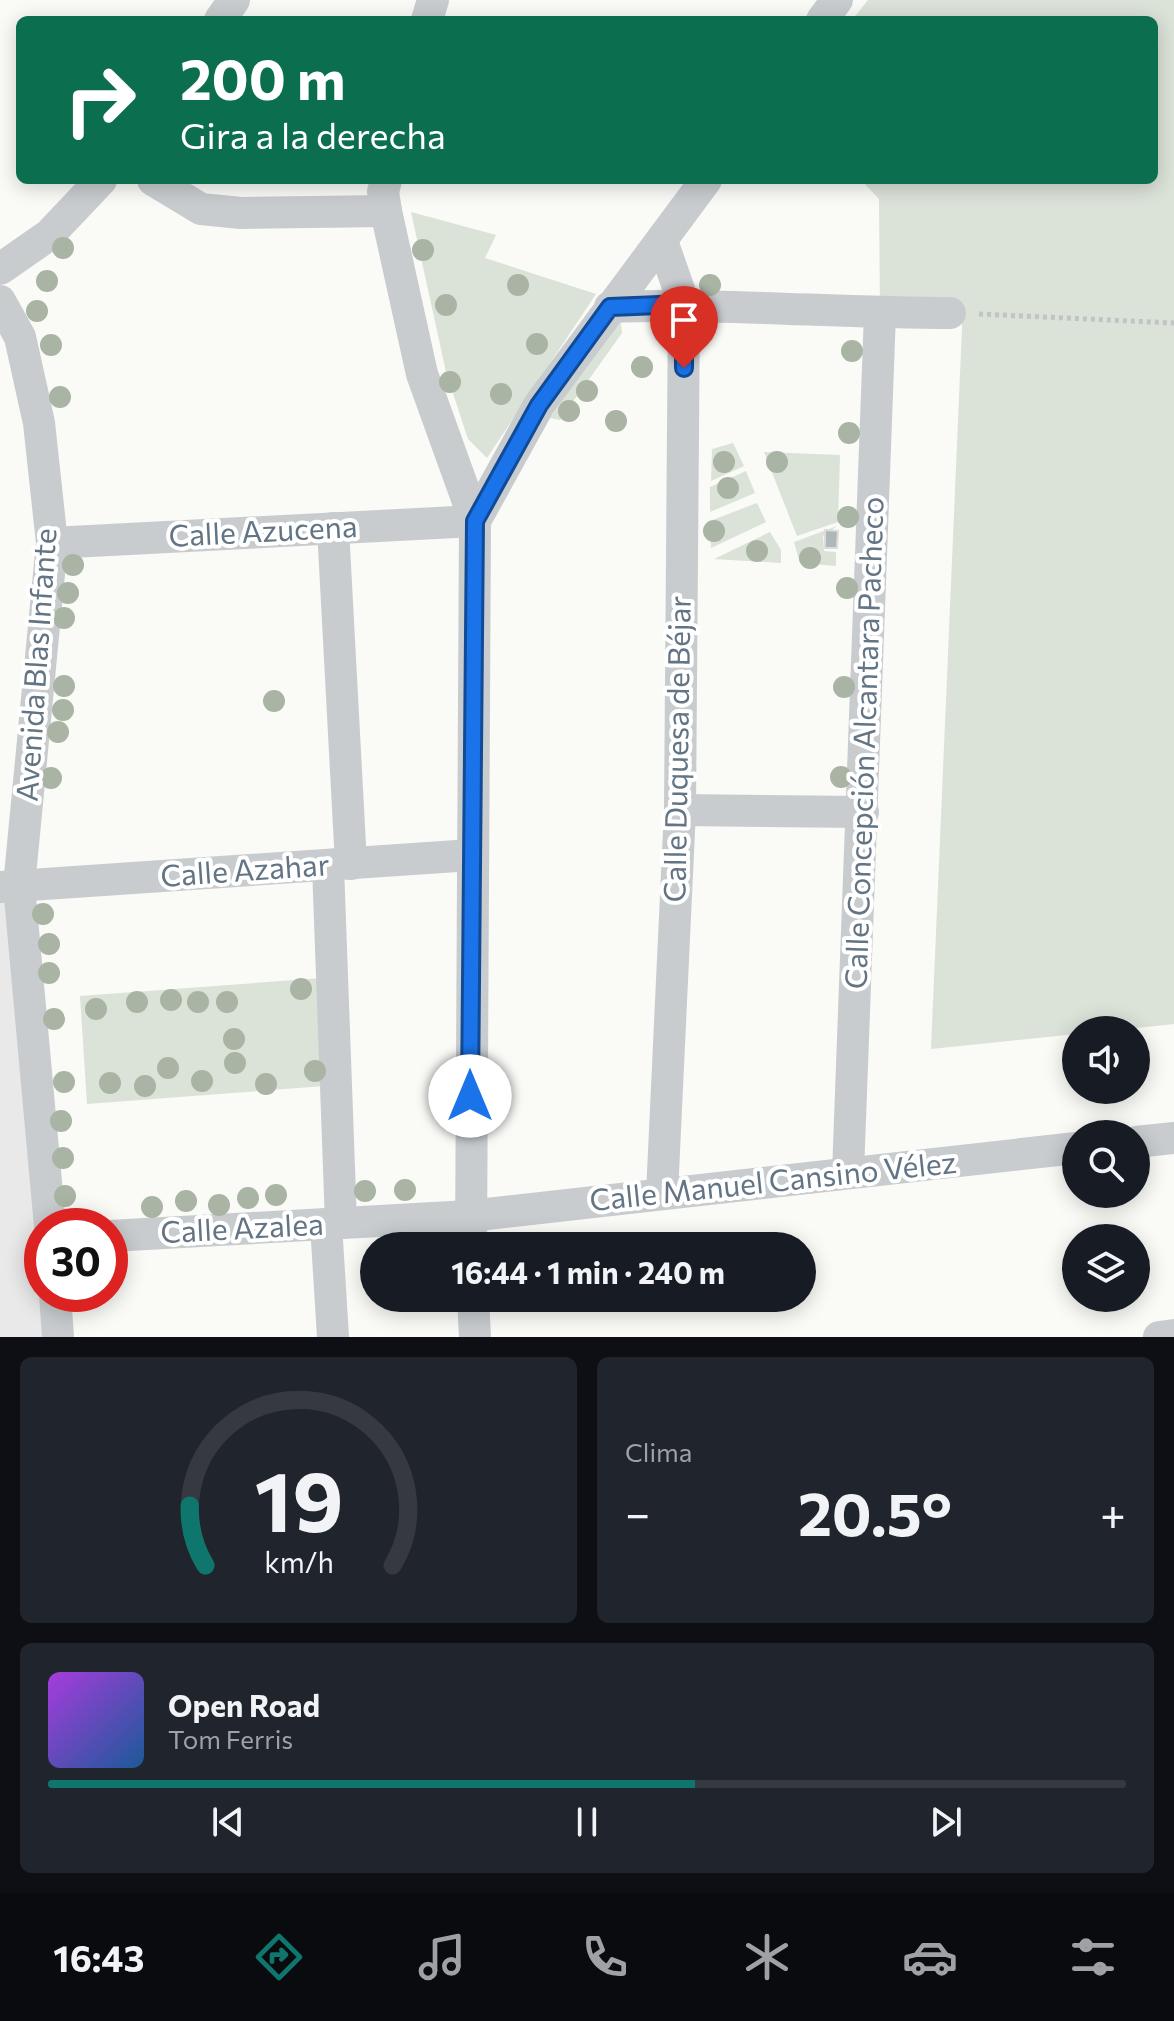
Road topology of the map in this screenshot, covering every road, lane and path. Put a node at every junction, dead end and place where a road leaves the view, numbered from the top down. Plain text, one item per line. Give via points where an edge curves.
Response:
1 (97, 184) edge
2 (160, 184) edge
3 (703, 184) edge
4 (386, 195) edge
5 (653, 252) junction
6 (0, 269) edge
7 (0, 301) edge
8 (684, 304) junction
9 (610, 307) junction
10 (880, 313) junction
11 (950, 313) joint
12 (1174, 323) edge
13 (475, 521) junction
14 (333, 528) junction
15 (52, 543) junction
16 (680, 810) junction
17 (863, 812) junction
18 (472, 855) junction
19 (339, 865) junction
20 (9, 886) edge
21 (1174, 1138) edge
22 (1150, 1141) edge
23 (1062, 1150) edge
24 (848, 1173) junction
25 (662, 1194) junction
26 (48, 1208) edge
27 (334, 1223) junction
28 (470, 1231) edge
29 (128, 1235) edge
30 (56, 1312) edge
31 (474, 1312) edge
32 (1174, 1335) edge
33 (58, 1337) edge
34 (333, 1337) edge
35 (475, 1337) edge
36 (1159, 1337) edge

1 - 6 street via 49,235
2 - 4 street via 201,209 241,213
3 - 5 street
4 - 13 street via 422,374
5 - 8 street
5 - 9 street
7 - 15 street, Avenida Blas Infante via 20,337 39,423
8 - 9 street
8 - 10 street
8 - 16 street, Calle Duquesa de Béjar
9 - 13 street via 539,405
10 - 11 street
10 - 17 street, Calle Concepción Alcantara Pacheco
11 - 12 path
13 - 14 street, Calle Azucena
13 - 18 street
14 - 15 street, Calle Azucena
14 - 19 street
15 - 20 street, Avenida Blas Infante
16 - 17 street
16 - 25 street, Calle Duquesa de Béjar
17 - 24 street, Calle Concepción Alcantara Pacheco
18 - 19 street, Calle Azahar
18 - 28 street
19 - 20 street, Calle Azahar
19 - 27 street
20 - 26 street, Avenida Blas Infante
21 - 22 street
23 - 24 street, Calle Manuel Cansino Vélez
24 - 25 street, Calle Manuel Cansino Vélez
25 - 28 street, Calle Manuel Cansino Vélez
27 - 28 street, Calle Azalea
27 - 29 street, Calle Azalea
27 - 34 street
30 - 33 street
31 - 35 street
32 - 36 street

